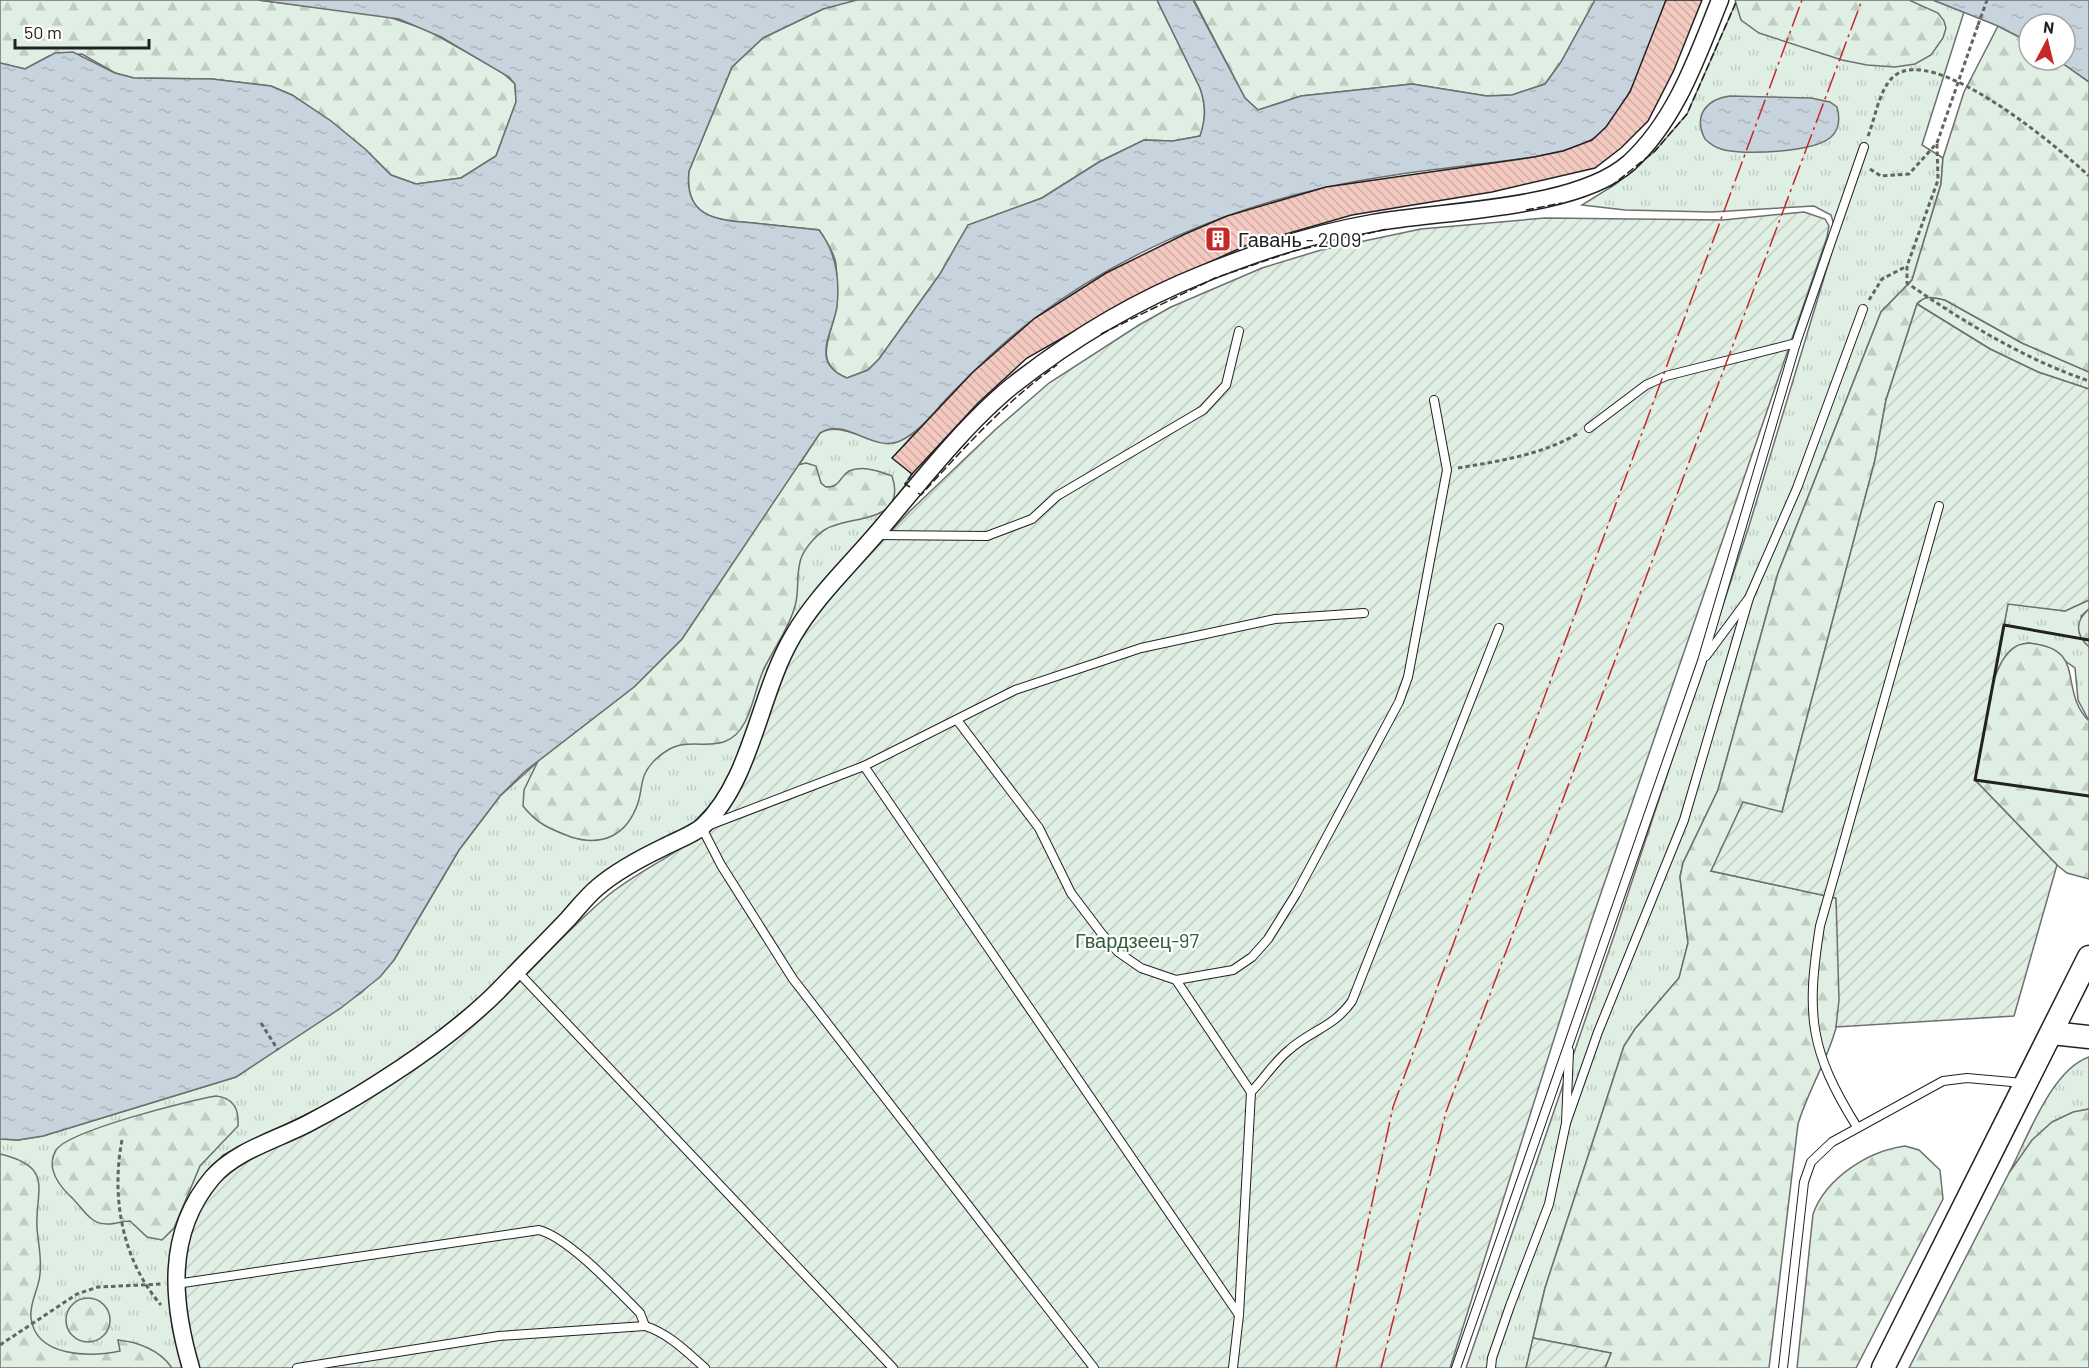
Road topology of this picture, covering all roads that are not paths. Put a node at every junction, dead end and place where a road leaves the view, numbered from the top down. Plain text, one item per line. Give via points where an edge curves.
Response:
1 (1720, 0) edge
2 (1864, 147) road end
3 (1863, 309) road end
4 (1239, 331) dead end
5 (1796, 343) junction
6 (1434, 400) dead end
7 (1589, 428) road end
8 (1939, 506) dead end
9 (875, 535) junction
10 (1749, 598) junction
11 (1364, 613) dead end
12 (1499, 628) dead end
13 (1702, 661) junction
14 (957, 720) junction
15 (864, 766) junction
16 (702, 828) junction
17 (2089, 957) edge
18 (517, 971) junction
19 (1176, 980) junction
20 (2052, 1033) junction
21 (2089, 1037) edge
22 (1569, 1043) junction
23 (2026, 1083) junction
24 (1251, 1092) junction
25 (1566, 1123) junction
26 (1857, 1127) junction
27 (176, 1284) junction
28 (1239, 1315) junction
29 (645, 1326) junction
30 (190, 1368) edge
31 (297, 1368) edge
32 (705, 1368) edge
33 (893, 1368) edge
34 (1094, 1368) edge
35 (1233, 1368) edge
36 (1456, 1368) edge
37 (1491, 1368) edge
38 (1783, 1368) edge
39 (1883, 1368) edge

1 - 9 street via 1667,118 1654,137 1608,179 1541,200 1373,223 1302,239 1190,279 1094,329 1010,388
2 - 5 lane
3 - 10 lane via 1797,488
4 - 9 lane via 1226,385 1203,410 1057,496 1032,519 987,536
5 - 7 lane via 1666,376 1646,385
5 - 13 lane
6 - 19 lane via 1447,470 1415,650 1399,702 1269,939 1233,970
8 - 26 lane via 1820,926 1813,970 1812,1013 1819,1054 1834,1090
9 - 16 street via 811,609 791,639 740,769
10 - 13 lane
10 - 25 lane via 1684,820 1598,1032
11 - 14 lane via 1275,619 1198,633 1015,690
12 - 24 lane via 1352,1001 1329,1025 1290,1048
13 - 22 lane
14 - 15 lane
14 - 19 lane via 1039,828 1071,893 1102,934 1118,952 1141,968
15 - 16 lane
15 - 28 lane
16 - 18 street via 626,867 595,889
16 - 34 lane via 721,866 793,979
17 - 20 street
18 - 27 street via 470,1015 392,1074 313,1121 229,1161 198,1196 185,1225
18 - 33 lane
19 - 24 lane
20 - 21 street
20 - 23 street
22 - 25 lane
22 - 36 lane
23 - 26 lane via 1966,1078 1943,1081
23 - 39 street
24 - 28 lane
25 - 37 lane via 1550,1204 1510,1306
26 - 38 lane via 1820,1152 1807,1172
27 - 29 lane via 539,1230 567,1245 640,1313
27 - 30 street via 178,1324
28 - 35 lane
29 - 31 lane via 499,1336
29 - 32 lane via 656,1329

